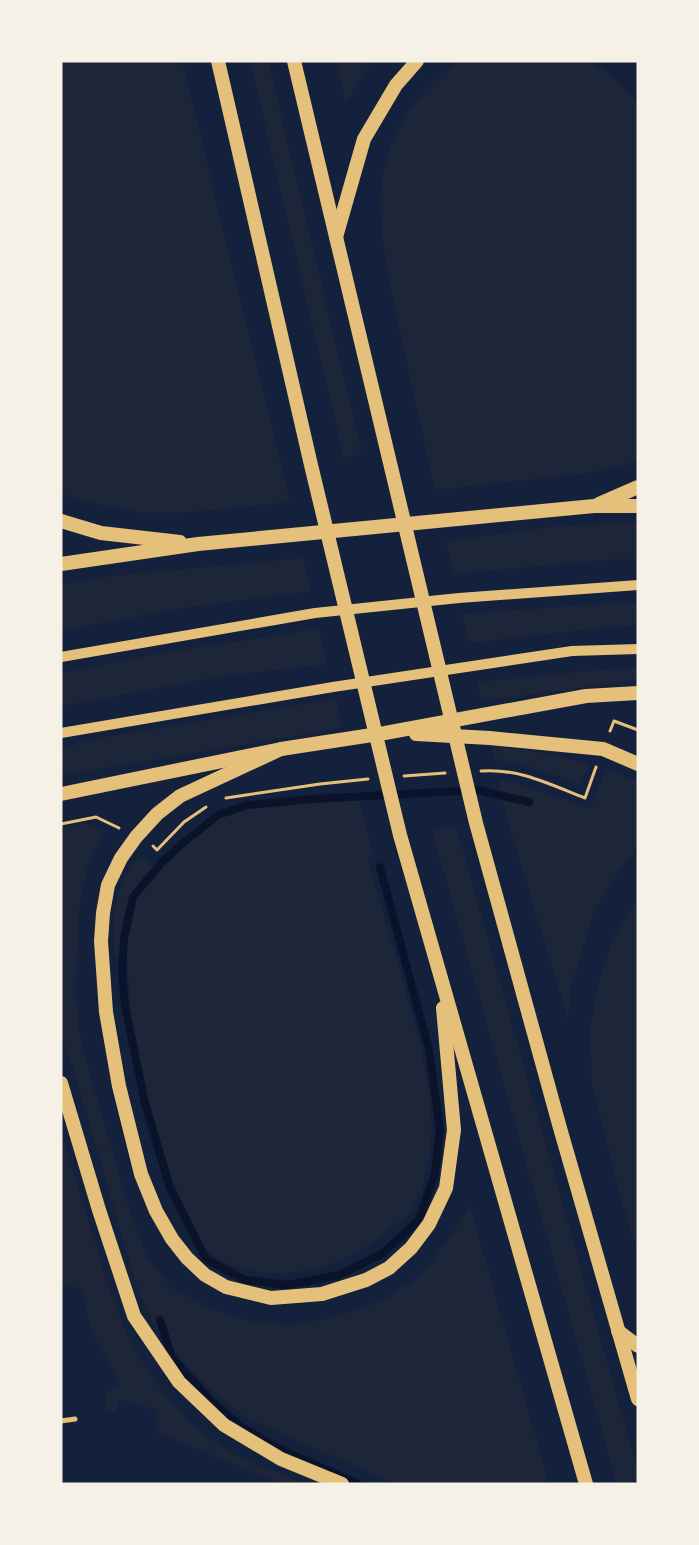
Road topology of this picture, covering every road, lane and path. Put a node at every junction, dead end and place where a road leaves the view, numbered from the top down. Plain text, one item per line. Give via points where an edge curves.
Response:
1 (218, 61) edge
2 (294, 61) edge
3 (417, 61) edge
4 (336, 237) junction
5 (638, 487) edge
6 (594, 506) junction
7 (638, 506) edge
8 (61, 521) edge
9 (198, 544) junction
10 (61, 564) edge
11 (638, 585) edge
12 (638, 649) edge
13 (61, 657) edge
14 (638, 694) edge
15 (612, 726) dead end
16 (638, 730) edge
17 (61, 733) edge
18 (385, 733) junction
19 (281, 749) junction
20 (638, 764) edge
21 (61, 794) edge
22 (61, 824) edge
23 (114, 825) dead end
24 (440, 975) junction
25 (61, 1083) edge
26 (618, 1330) junction
27 (638, 1346) edge
28 (638, 1399) edge
29 (75, 1419) dead end
30 (61, 1421) edge
31 (342, 1484) edge
32 (586, 1484) edge

1 - 24 highway via 400,835
2 - 4 highway
3 - 4 highway via 396,85 364,139
4 - 26 highway via 476,823
5 - 6 highway
6 - 7 highway
6 - 9 highway
8 - 9 highway via 101,533
9 - 10 highway
11 - 13 main road via 315,612
12 - 17 main road via 562,653 333,686
14 - 18 highway via 586,696
15 - 16 path via 614,721
18 - 19 highway
18 - 20 highway via 603,749
19 - 21 highway
19 - 24 highway via 180,796 157,814 136,836 122,858 108,885 103,912 101,941 106,1012 119,1086 141,1174 172,1239 186,1258 205,1275 226,1287 271,1298 322,1294 366,1280 389,1268 411,1248 429,1224 446,1188 454,1130
22 - 23 path via 96,817
24 - 32 highway
25 - 31 highway via 134,1316 179,1382 224,1425 281,1459
26 - 27 highway
26 - 28 highway
29 - 30 street

